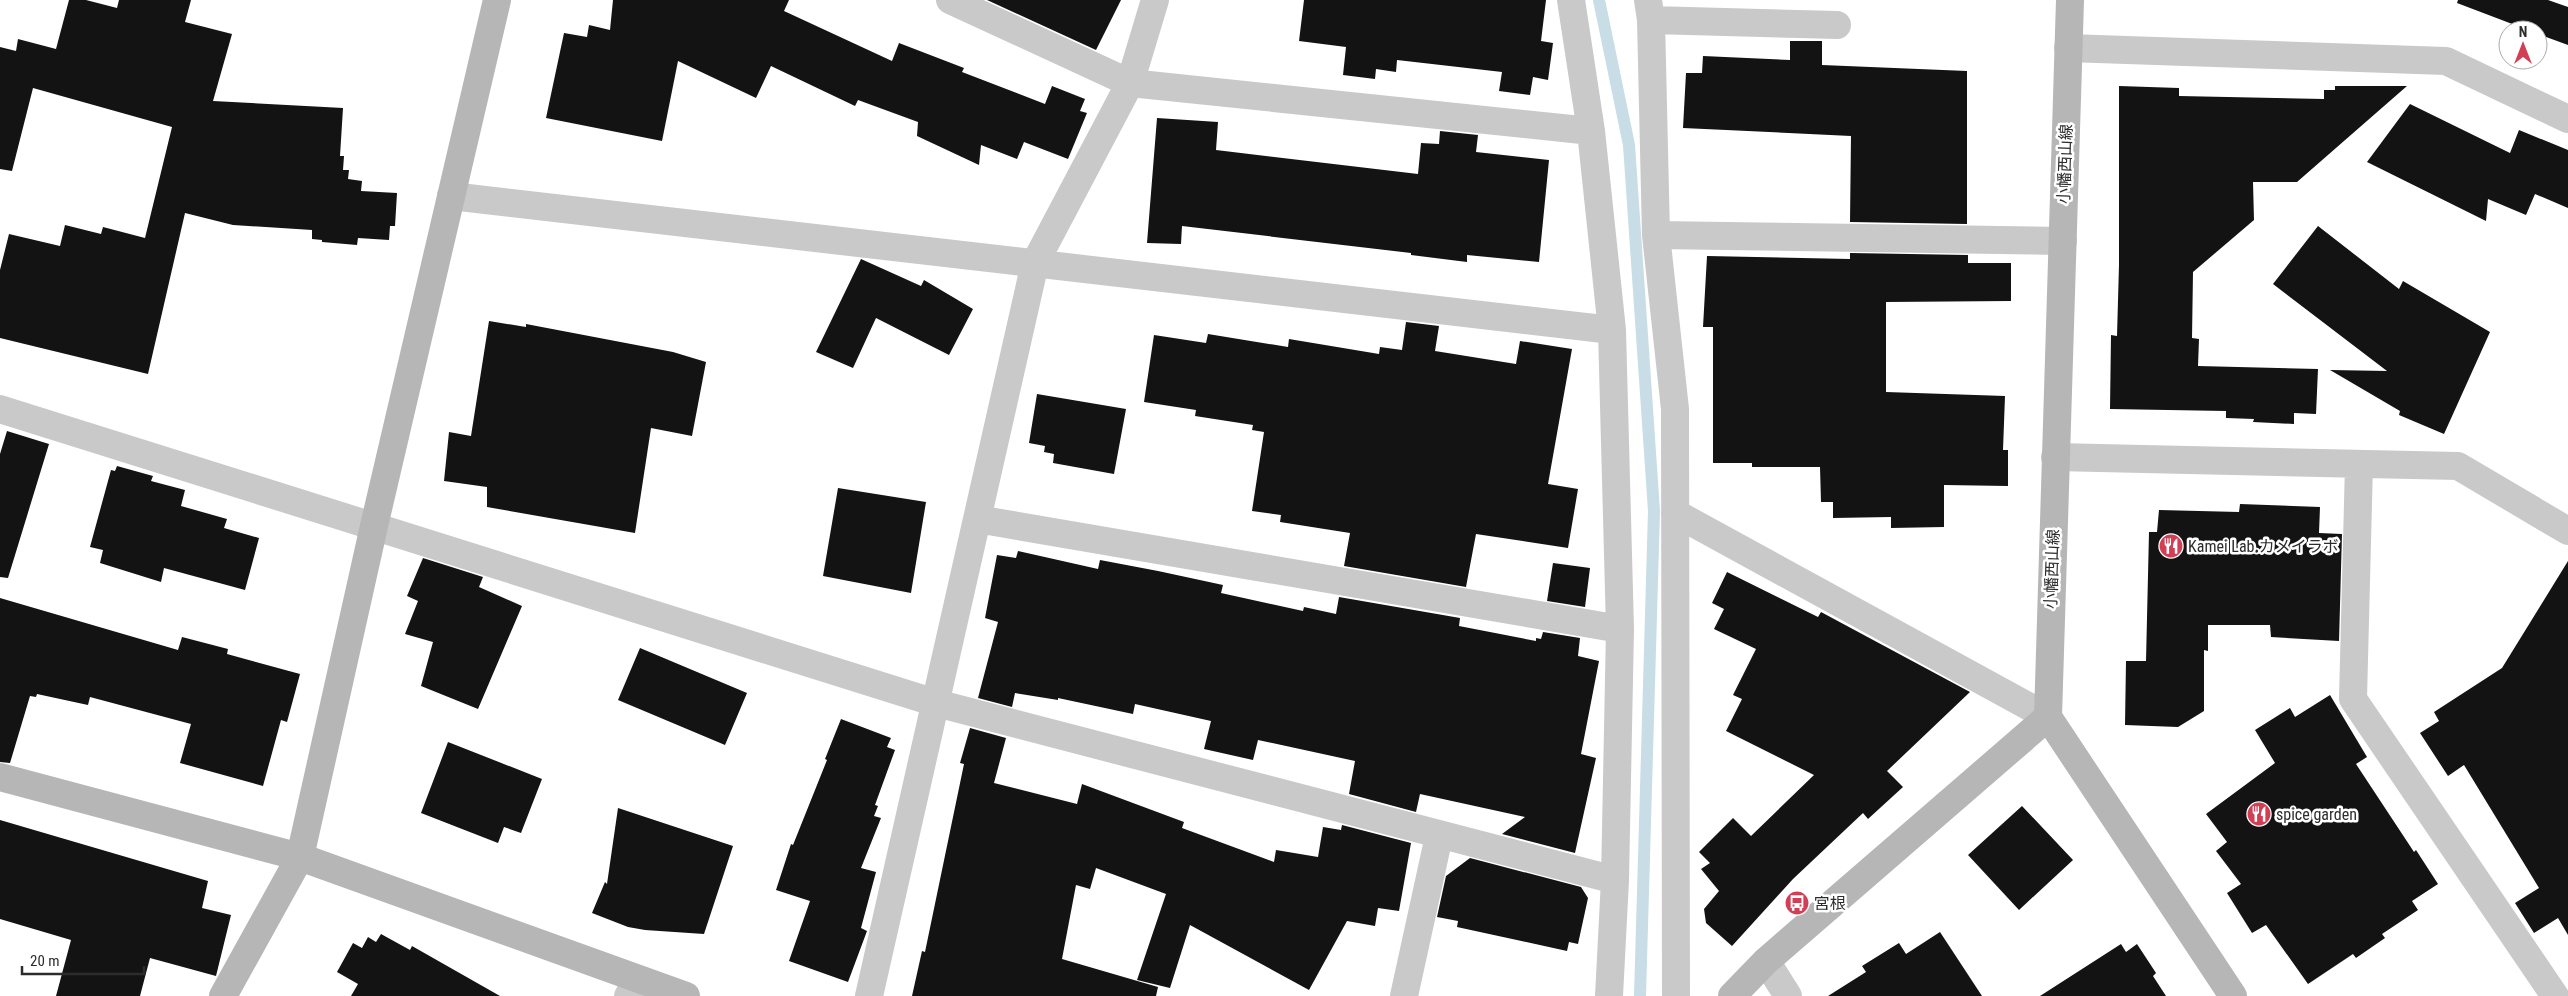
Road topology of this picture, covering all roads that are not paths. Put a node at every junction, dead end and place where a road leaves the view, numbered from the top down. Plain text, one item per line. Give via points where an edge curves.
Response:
1 (497, 0) edge
2 (950, 0) edge
3 (1155, 0) edge
4 (1571, 0) edge
5 (2070, 0) edge
6 (1649, 10) edge
7 (1837, 25) dead end
8 (2068, 48) junction
9 (1130, 83) junction
10 (2568, 119) edge
11 (1591, 131) junction
12 (451, 196) junction
13 (1656, 235) junction
14 (2063, 241) junction
15 (1035, 263) junction
16 (1612, 330) junction
17 (0, 409) edge
18 (2056, 457) junction
19 (2358, 464) junction
20 (1675, 513) junction
21 (977, 519) junction
22 (374, 526) junction
23 (2568, 531) edge
24 (1620, 630) junction
25 (936, 703) junction
26 (2048, 716) junction
27 (0, 777) edge
28 (1439, 836) junction
29 (300, 857) junction
30 (1615, 880) junction
31 (1766, 961) junction
32 (633, 987) edge
33 (223, 996) edge
34 (686, 996) edge
35 (869, 996) edge
36 (1404, 996) edge
37 (1609, 996) edge
38 (1676, 996) edge
39 (1732, 996) edge
40 (1788, 996) edge
41 (2233, 996) edge
42 (2555, 996) edge

1 - 12 street
2 - 9 street
3 - 9 street
4 - 11 street
5 - 8 street, 小幡西山線
6 - 7 street
6 - 13 street
8 - 10 street via 2446,61
8 - 14 street, 小幡西山線
9 - 11 street
9 - 15 street
11 - 16 street
12 - 15 street
12 - 22 street
13 - 14 street
13 - 20 street via 1675,409
14 - 18 street, 小幡西山線
15 - 16 street
15 - 21 street
16 - 24 street
17 - 22 street
18 - 19 street
18 - 26 street, 小幡西山線
19 - 23 street via 2458,466
19 - 42 street via 2353,699
20 - 26 street
20 - 38 street
21 - 24 street
21 - 25 street
22 - 25 street
22 - 29 street
24 - 30 street
25 - 28 street
25 - 35 street
26 - 31 street
26 - 41 street
27 - 29 street
28 - 30 street
28 - 36 street
29 - 32 street
29 - 33 street
30 - 37 street
31 - 39 street
31 - 40 street
32 - 34 street

